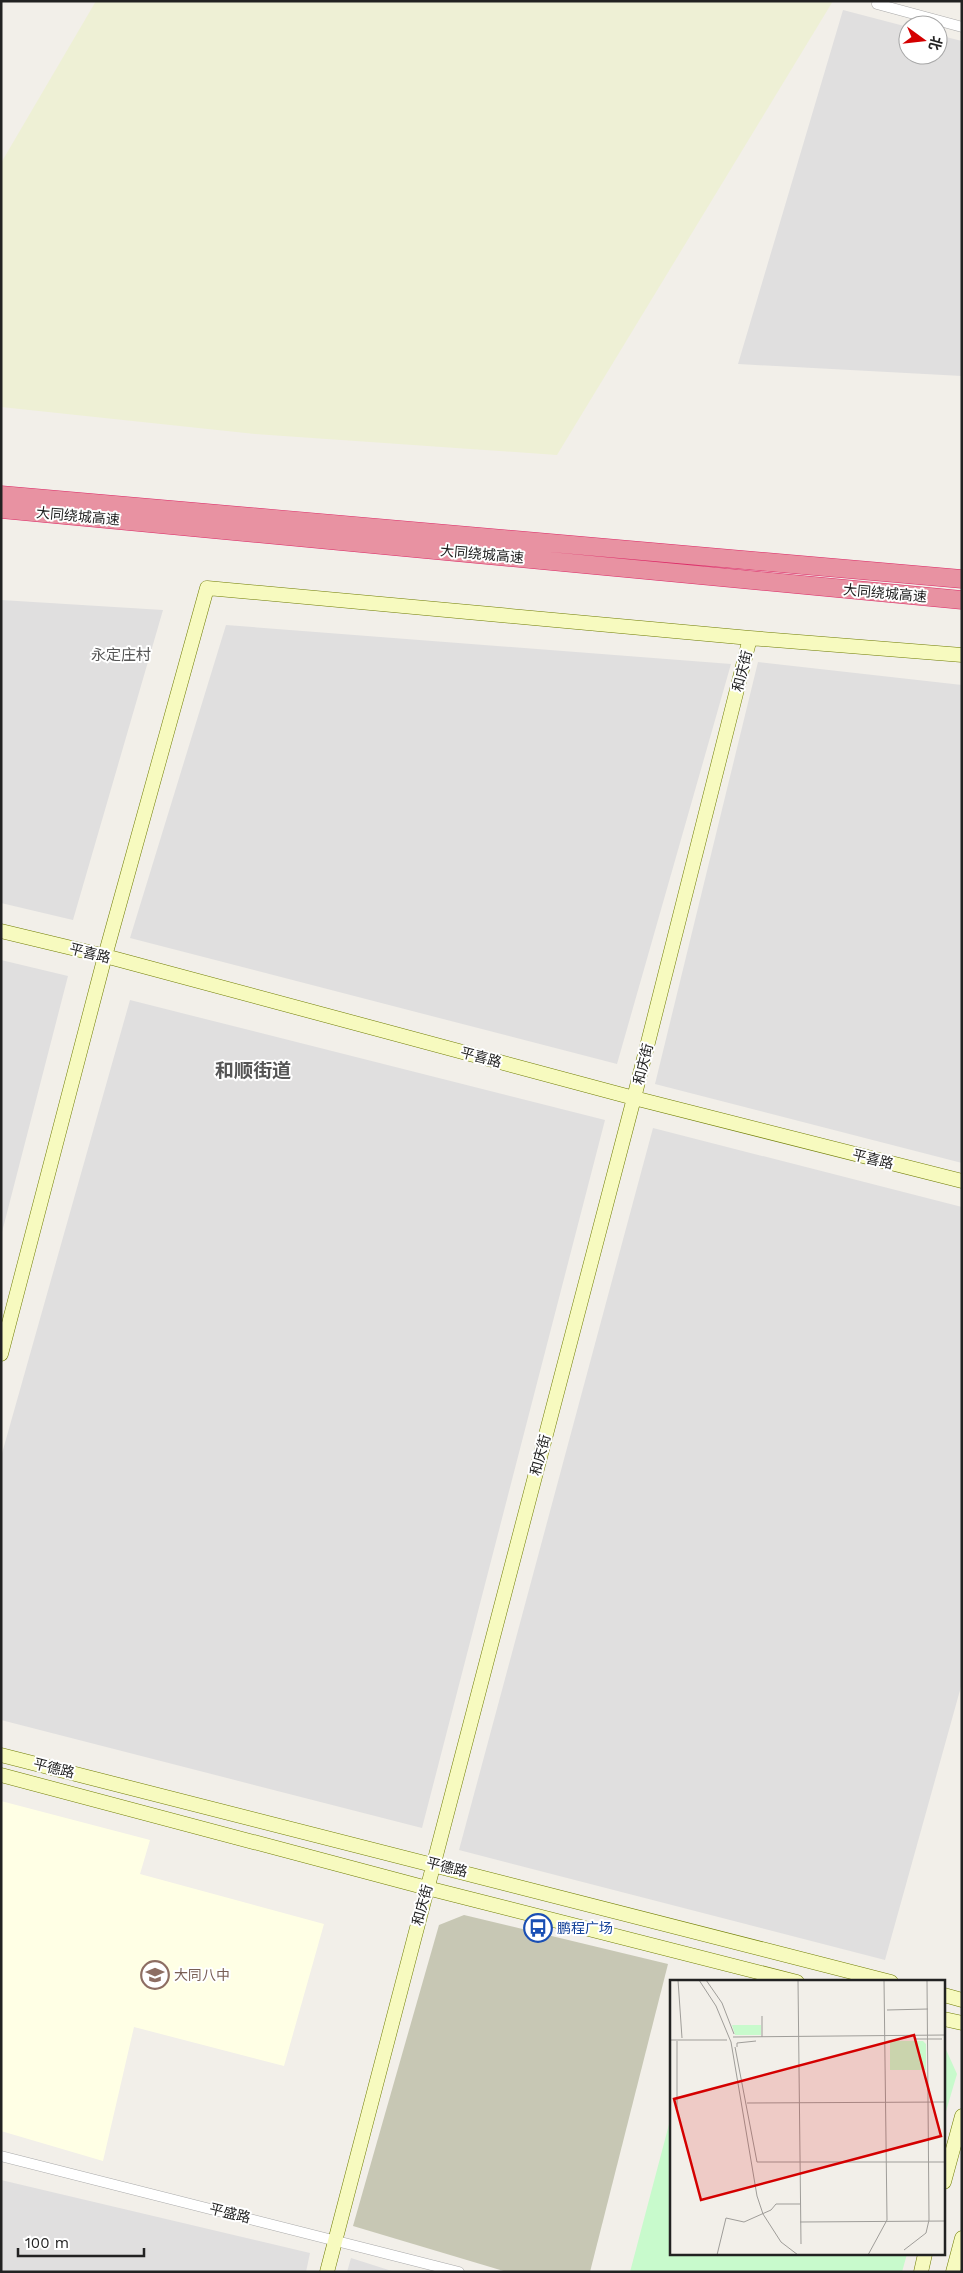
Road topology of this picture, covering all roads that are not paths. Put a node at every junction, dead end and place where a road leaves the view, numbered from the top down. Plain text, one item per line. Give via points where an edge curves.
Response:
1 (877, 4) dead end
2 (962, 27) edge
3 (1, 495) edge
4 (1, 509) edge
5 (962, 579) edge
6 (962, 600) edge
7 (750, 638) junction
8 (962, 655) edge
9 (1, 931) edge
10 (106, 956) junction
11 (634, 1098) junction
12 (962, 1181) edge
13 (1, 1354) edge
14 (1, 1755) edge
15 (1, 1775) edge
16 (433, 1864) junction
17 (427, 1888) junction
18 (789, 1980) edge
19 (884, 1980) edge
20 (946, 1996) edge
21 (962, 2000) edge
22 (946, 2019) edge
23 (962, 2023) edge
24 (962, 2116) edge
25 (1, 2156) edge
26 (946, 2175) edge
27 (962, 2238) edge
28 (335, 2240) junction
29 (925, 2256) edge
30 (327, 2272) edge
31 (459, 2272) edge
32 (921, 2272) edge
33 (953, 2272) edge

1 - 2 street
3 - 5 highway, 大同绕城高速
4 - 6 highway, 大同绕城高速
7 - 8 street
7 - 10 street via 208,588
7 - 11 street, 和庆街
9 - 10 street, 平喜路
10 - 11 street, 平喜路
10 - 13 street
11 - 12 street, 平喜路
11 - 16 street, 和庆街
14 - 16 street, 平德路
15 - 17 street, 平德路
16 - 17 street, 和庆街
16 - 19 street, 平德路
17 - 18 street, 平德路
17 - 28 street, 和庆街
20 - 21 street
22 - 23 street
24 - 26 street
25 - 28 street, 平盛路
27 - 33 street
28 - 30 street, 和庆街
28 - 31 street, 平盛路
29 - 32 street

